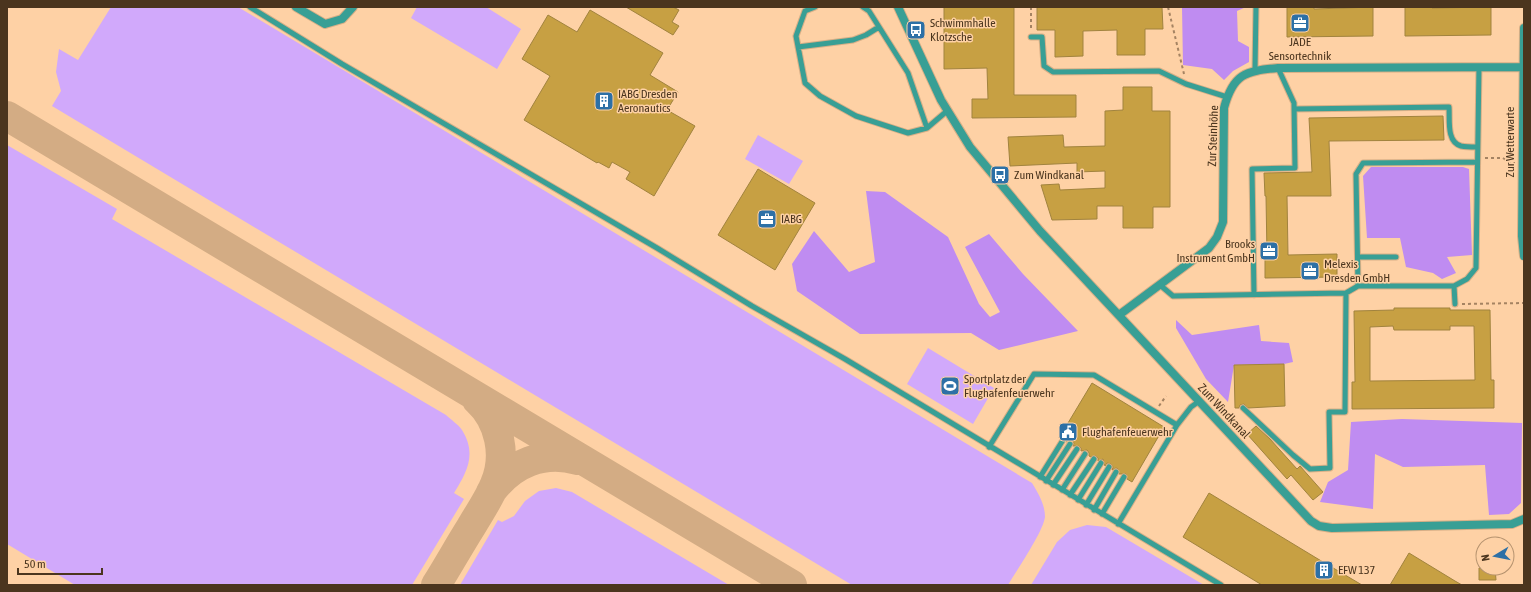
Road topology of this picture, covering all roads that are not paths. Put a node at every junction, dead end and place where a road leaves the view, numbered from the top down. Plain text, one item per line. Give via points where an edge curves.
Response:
1 (250, 7) edge
2 (296, 7) edge
3 (353, 7) edge
4 (815, 7) edge
5 (863, 7) edge
6 (898, 7) edge
7 (1256, 7) edge
8 (879, 27) junction
9 (1524, 28) edge
10 (1031, 37) road end
11 (798, 47) junction
12 (1478, 67) junction
13 (1523, 67) junction
14 (1278, 68) junction
15 (1255, 70) junction
16 (1227, 97) junction
17 (1294, 109) junction
18 (947, 112) junction
19 (927, 128) junction
20 (1477, 147) junction
21 (1477, 162) junction
22 (1523, 167) edge
23 (1524, 256) edge
24 (1358, 257) junction
25 (1396, 257) dead end
26 (1160, 285) junction
27 (1358, 286) junction
28 (1454, 286) junction
29 (1346, 293) junction
30 (1254, 295) junction
31 (1455, 304) road end
32 (1119, 315) junction
33 (1198, 402) junction
34 (1243, 408) dead end
35 (1176, 425) junction
36 (1063, 440) dead end
37 (1070, 444) dead end
38 (989, 447) junction
39 (1077, 449) dead end
40 (1085, 454) dead end
41 (1094, 459) dead end
42 (1101, 463) dead end
43 (1109, 468) dead end
44 (1116, 472) dead end
45 (1040, 477) junction
46 (1124, 477) dead end
47 (1046, 481) junction
48 (1054, 485) junction
49 (1062, 490) junction
50 (1070, 495) junction
51 (1078, 500) junction
52 (1086, 505) junction
53 (1094, 510) junction
54 (1102, 514) junction
55 (1524, 519) edge
56 (1118, 524) junction
57 (1221, 585) edge

1 - 38 lane
2 - 3 street via 325,24 342,20
4 - 11 lane via 805,11 796,36
5 - 8 lane via 869,11
6 - 18 street, Zum Windkanal
7 - 15 lane
8 - 11 lane via 854,40
8 - 19 lane via 908,73
9 - 13 street, Zur Wetterwarte
10 - 16 lane via 1042,37 1044,66 1053,72 1160,71 1186,84
11 - 19 lane via 805,83 820,96 856,116 908,133
12 - 13 street, Zur Steinhöhe
12 - 14 street, Zur Steinhöhe
12 - 20 lane
13 - 22 street, Zur Wetterwarte
14 - 15 street, Zur Steinhöhe
14 - 17 lane via 1294,103
15 - 16 street, Zur Steinhöhe via 1234,83
16 - 26 street, Zur Steinhöhe via 1224,108 1223,222 1209,248
17 - 20 lane via 1449,107 1450,135 1454,142 1460,146
17 - 30 lane via 1295,168 1252,169
18 - 19 lane
18 - 32 street, Zum Windkanal via 970,147 1030,220
20 - 21 lane
21 - 24 lane via 1363,163 1356,174
21 - 28 lane via 1476,268 1467,279
22 - 23 street, Zur Wetterwarte
24 - 25 lane
24 - 27 lane
26 - 30 lane via 1173,296
26 - 32 street, Zur Steinhöhe
27 - 28 lane
27 - 29 lane
28 - 31 lane
29 - 30 lane
29 - 34 lane via 1345,412 1329,412 1330,468 1310,469
32 - 33 street, Zum Windkanal
33 - 35 lane
33 - 55 street, Zum Windkanal via 1311,521 1319,526 1332,528 1512,524
35 - 38 lane via 1094,375 1034,374
35 - 56 lane
36 - 45 lane
37 - 47 lane
38 - 45 lane
39 - 48 lane
40 - 49 lane
41 - 50 lane
42 - 51 lane
43 - 52 lane
44 - 53 lane
45 - 47 lane
46 - 54 lane
47 - 48 lane
48 - 49 lane
49 - 50 lane
50 - 51 lane
51 - 52 lane
52 - 53 lane
53 - 54 lane
54 - 56 lane
56 - 57 lane

